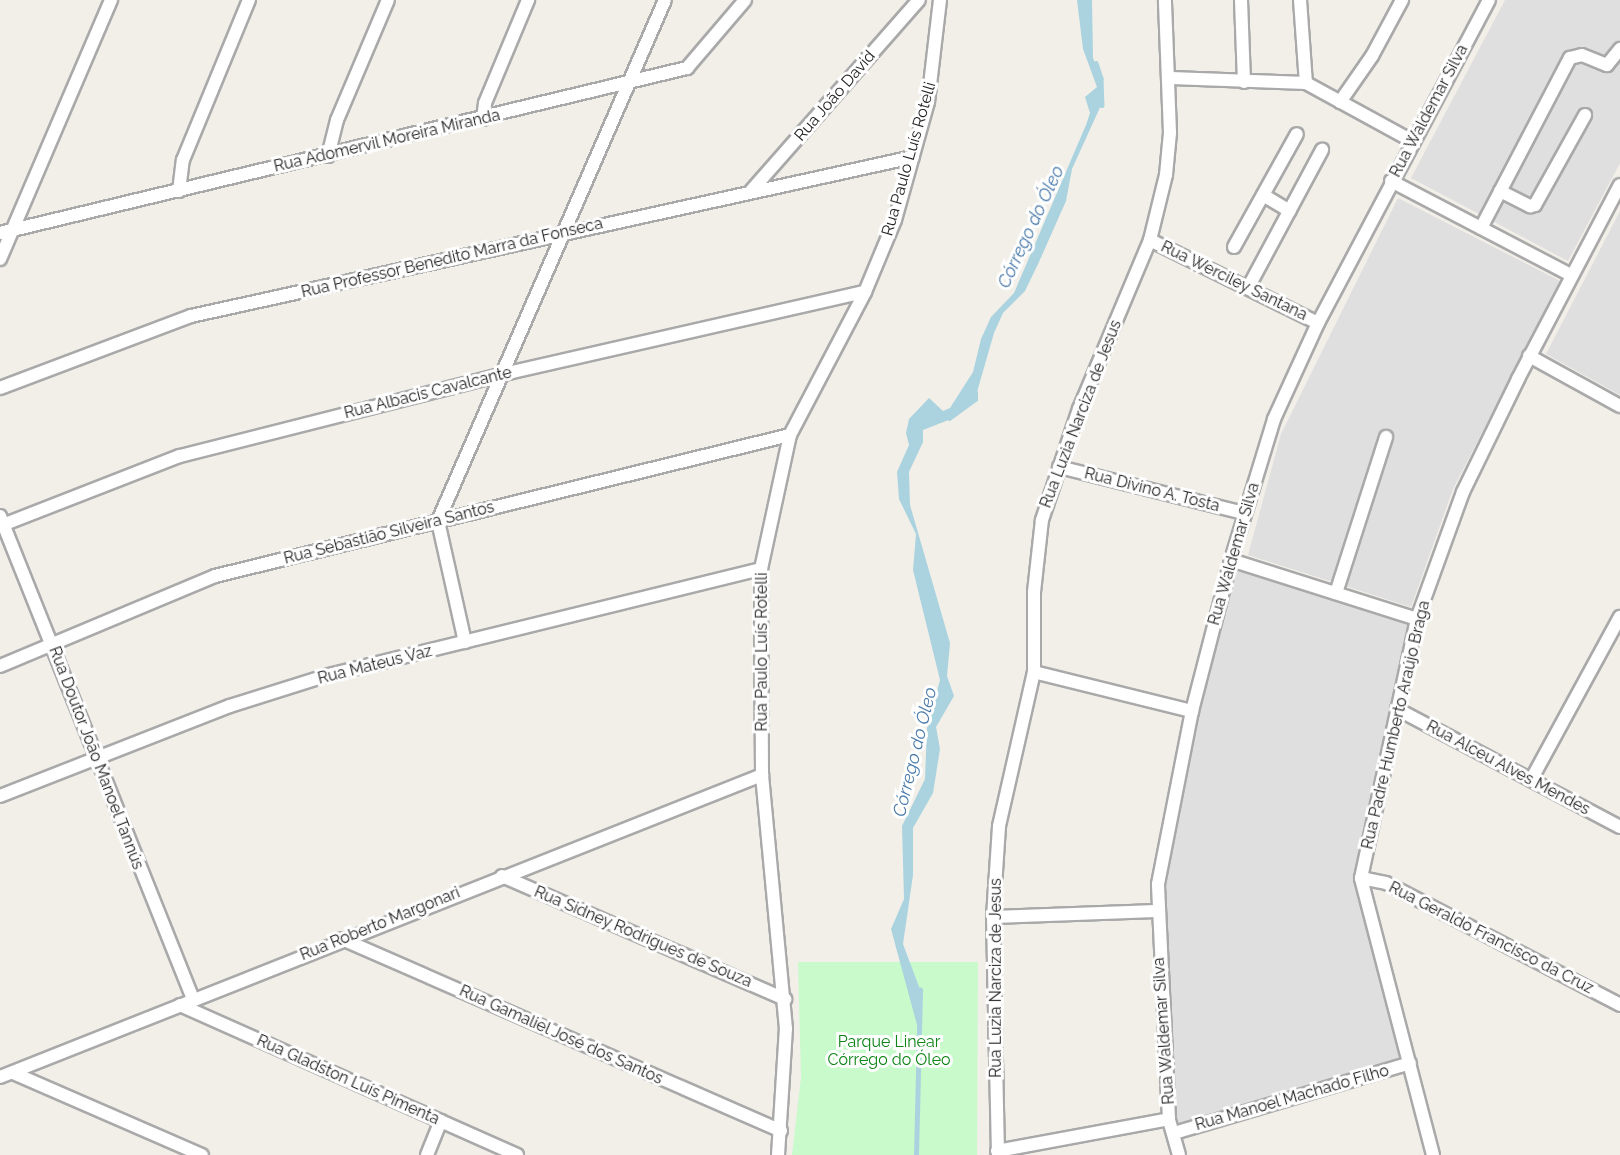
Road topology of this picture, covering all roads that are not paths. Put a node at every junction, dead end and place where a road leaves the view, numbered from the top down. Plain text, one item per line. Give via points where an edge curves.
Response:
1 (111, 0) edge
2 (249, 0) edge
3 (388, 0) edge
4 (528, 0) edge
5 (664, 0) edge
6 (745, 0) edge
7 (920, 0) edge
8 (940, 0) edge
9 (1165, 0) edge
10 (1241, 0) edge
11 (1300, 0) edge
12 (1402, 0) edge
13 (1489, 0) edge
14 (1620, 49) edge
15 (1171, 78) junction
16 (1244, 82) junction
17 (1306, 83) junction
18 (628, 84) junction
19 (1340, 102) junction
20 (1585, 115) dead end
21 (483, 119) junction
22 (1297, 134) dead end
23 (1412, 141) junction
24 (1322, 150) dead end
25 (328, 156) junction
26 (913, 157) junction
27 (1391, 181) junction
28 (1620, 185) edge
29 (179, 191) junction
30 (751, 191) junction
31 (1500, 191) junction
32 (1263, 195) junction
33 (1290, 211) junction
34 (1481, 228) junction
35 (6, 232) edge
36 (563, 232) junction
37 (1150, 240) junction
38 (1234, 247) dead end
39 (0, 259) edge
40 (1571, 275) junction
41 (1248, 288) junction
42 (865, 292) junction
43 (1318, 323) junction
44 (1529, 356) junction
45 (501, 375) junction
46 (0, 388) edge
47 (1620, 406) edge
48 (790, 435) junction
49 (1386, 437) dead end
50 (1059, 466) junction
51 (1244, 513) junction
52 (438, 521) junction
53 (1, 522) edge
54 (1231, 561) junction
55 (761, 569) junction
56 (1336, 593) junction
57 (1620, 617) edge
58 (1417, 619) junction
59 (465, 642) junction
60 (52, 645) junction
61 (0, 666) edge
62 (1034, 672) junction
63 (1397, 709) junction
64 (1192, 711) junction
65 (93, 757) junction
66 (762, 775) junction
67 (1531, 780) junction
68 (0, 796) edge
69 (1620, 827) edge
70 (502, 876) junction
71 (1361, 878) junction
72 (1157, 911) junction
73 (993, 917) junction
74 (342, 939) junction
75 (193, 999) junction
76 (785, 999) junction
77 (180, 1005) junction
78 (1620, 1005) edge
79 (1410, 1064) junction
80 (13, 1072) junction
81 (0, 1077) edge
82 (1169, 1119) junction
83 (441, 1121) junction
84 (781, 1131) junction
85 (1174, 1133) junction
86 (997, 1153) edge
87 (202, 1155) edge
88 (427, 1155) edge
89 (517, 1155) edge
90 (778, 1155) edge
91 (1179, 1155) edge
92 (1433, 1155) edge

1 - 35 street
2 - 29 street via 183,160
3 - 25 street via 337,120
4 - 21 street via 485,103
5 - 18 street
6 - 18 street, Rua Adomervil Moreira Miranda via 687,68
7 - 30 street, Rua João David
8 - 26 street, Rua Paulo Luís Rotelli via 928,102
9 - 15 street, Rua Luzia Narciza de Jesus
10 - 16 street
11 - 17 street
12 - 19 street via 1372,56
13 - 23 street, Rua Waldemar Silva
14 - 31 street via 1607,65 1582,55 1570,58
15 - 16 street
15 - 37 street, Rua Luzia Narciza de Jesus via 1166,175
16 - 17 street
17 - 19 street
18 - 21 street, Rua Adomervil Moreira Miranda
18 - 36 street
19 - 23 street
20 - 31 street via 1535,205
21 - 25 street, Rua Adomervil Moreira Miranda
22 - 32 street
23 - 27 street, Rua Waldemar Silva
24 - 33 street
25 - 29 street, Rua Adomervil Moreira Miranda
26 - 30 street, Rua Professor Benedito Marra da Fonseca
26 - 42 street, Rua Paulo Luís Rotelli via 895,220
27 - 34 street
27 - 43 street, Rua Waldemar Silva
28 - 40 street, Rua Padre Humberto Araújo Braga
29 - 35 street, Rua Adomervil Moreira Miranda
30 - 36 street, Rua Professor Benedito Marra da Fonseca
31 - 34 street
32 - 33 street
32 - 38 street
33 - 41 street
34 - 40 street
35 - 39 street
36 - 45 street
36 - 46 street, Rua Professor Benedito Marra da Fonseca via 191,316
37 - 41 street, Rua Werciley Santana
37 - 50 street, Rua Luzia Narciza de Jesus
40 - 44 street, Rua Padre Humberto Araújo Braga
41 - 43 street, Rua Werciley Santana
42 - 45 street, Rua Albacis Cavalcante
42 - 48 street, Rua Paulo Luís Rotelli
43 - 51 street, Rua Waldemar Silva via 1274,419
44 - 47 street
44 - 58 street, Rua Padre Humberto Araújo Braga via 1463,492
45 - 52 street
45 - 53 street, Rua Albacis Cavalcante via 180,456
48 - 52 street, Rua Sebastião Silveira Santos
48 - 55 street, Rua Paulo Luís Rotelli
49 - 56 street
50 - 51 street, Rua Divino A. Tosta
50 - 62 street, Rua Luzia Narciza de Jesus via 1042,520 1034,592
51 - 54 street, Rua Waldemar Silva
52 - 59 street
52 - 60 street, Rua Sebastião Silveira Santos via 215,576
53 - 60 street, Rua Doutor João Manoel Tannús
54 - 56 street
54 - 64 street, Rua Waldemar Silva
55 - 59 street, Rua Mateus Vaz
55 - 66 street, Rua Paulo Luís Rotelli
56 - 58 street
57 - 67 street
58 - 63 street, Rua Padre Humberto Araújo Braga
59 - 65 street, Rua Mateus Vaz via 325,676
60 - 61 street, Rua Sebastião Silveira Santos
60 - 65 street, Rua Doutor João Manoel Tannús
62 - 64 street
62 - 73 street, Rua Luzia Narciza de Jesus via 999,826
63 - 67 street, Rua Alceu Alves Mendes
63 - 71 street, Rua Padre Humberto Araújo Braga
64 - 72 street, Rua Waldemar Silva via 1158,884
65 - 68 street, Rua Mateus Vaz
65 - 75 street, Rua Doutor João Manoel Tannús
66 - 70 street, Rua Roberto Margonari
66 - 76 street, Rua Paulo Luís Rotelli via 769,878
67 - 69 street, Rua Alceu Alves Mendes
70 - 74 street, Rua Roberto Margonari
70 - 76 street, Rua Sidney Rodrigues de Souza
71 - 78 street, Rua Geraldo Francisco da Cruz via 1386,883
71 - 79 street, Rua Padre Humberto Araújo Braga
72 - 73 street
72 - 82 street, Rua Waldemar Silva
73 - 86 street, Rua Luzia Narciza de Jesus
74 - 75 street, Rua Roberto Margonari
74 - 84 street, Rua Gamaliel José dos Santos
75 - 77 street, Rua Roberto Margonari
76 - 84 street, Rua Paulo Luís Rotelli via 786,1080
77 - 80 street, Rua Roberto Margonari
77 - 83 street, Rua Gladston Luís Pimenta
79 - 85 street, Rua Manoel Machado Filho
79 - 92 street, Rua Padre Humberto Araújo Braga
80 - 81 street, Rua Roberto Margonari
80 - 87 street
82 - 85 street, Rua Waldemar Silva
82 - 86 street
83 - 88 street
83 - 89 street, Rua Gladston Luís Pimenta
84 - 90 street, Rua Paulo Luís Rotelli
85 - 91 street, Rua Waldemar Silva

